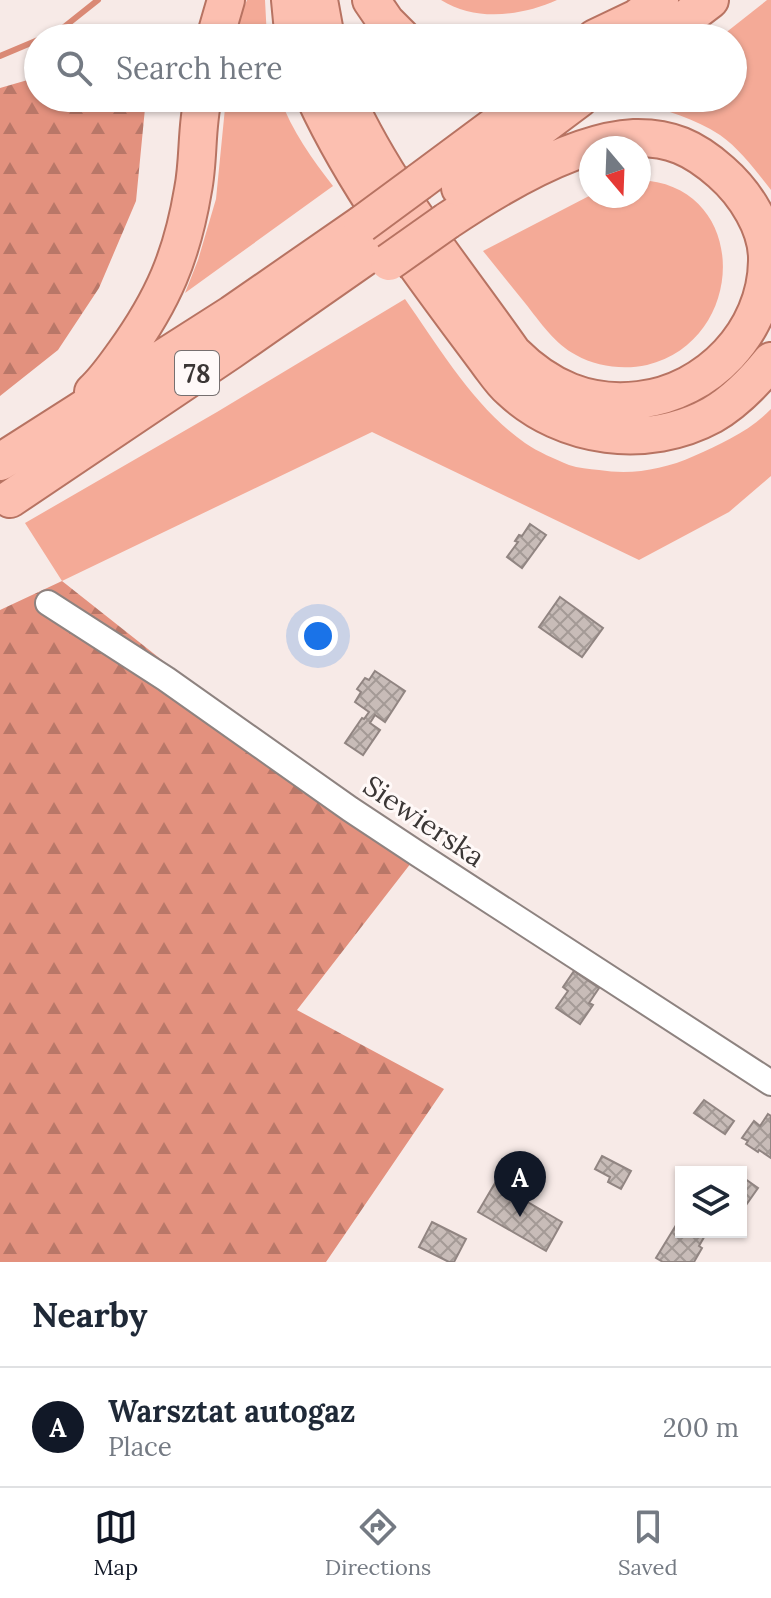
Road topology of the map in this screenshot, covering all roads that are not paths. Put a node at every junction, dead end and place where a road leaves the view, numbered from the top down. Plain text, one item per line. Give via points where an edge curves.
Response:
1 (226, 0) edge
2 (290, 0) edge
3 (319, 0) edge
4 (371, 0) edge
5 (710, 0) edge
6 (219, 24) edge
7 (293, 24) edge
8 (323, 24) edge
9 (388, 24) edge
10 (642, 24) edge
11 (200, 112) edge
12 (322, 112) edge
13 (352, 112) edge
14 (519, 112) edge
15 (561, 112) edge
16 (434, 203) junction
17 (377, 244) junction
18 (771, 361) edge
19 (52, 431) junction
20 (0, 462) edge
21 (12, 497) dead end
22 (48, 603) dead end
23 (771, 1083) edge

1 - 6 main road
2 - 7 main road
3 - 8 main road
4 - 9 main road
5 - 10 main road
11 - 19 main road via 194,187 168,282 104,382
12 - 18 main road via 368,195 473,342 509,388 553,419 605,434 659,433 711,415 754,382
13 - 16 main road via 381,166 513,353 531,371 576,395 626,402 651,399 698,381 736,347 760,303 767,259 753,212 735,184 677,142 632,138 580,151 490,192
14 - 16 main road, 78
15 - 16 main road, 78
16 - 17 main road, 78, bridge
16 - 17 main road, bridge
17 - 19 main road, 78 via 232,314
17 - 21 main road, 78 via 230,351
19 - 20 main road, 78
22 - 23 street, Siewierska via 350,809

